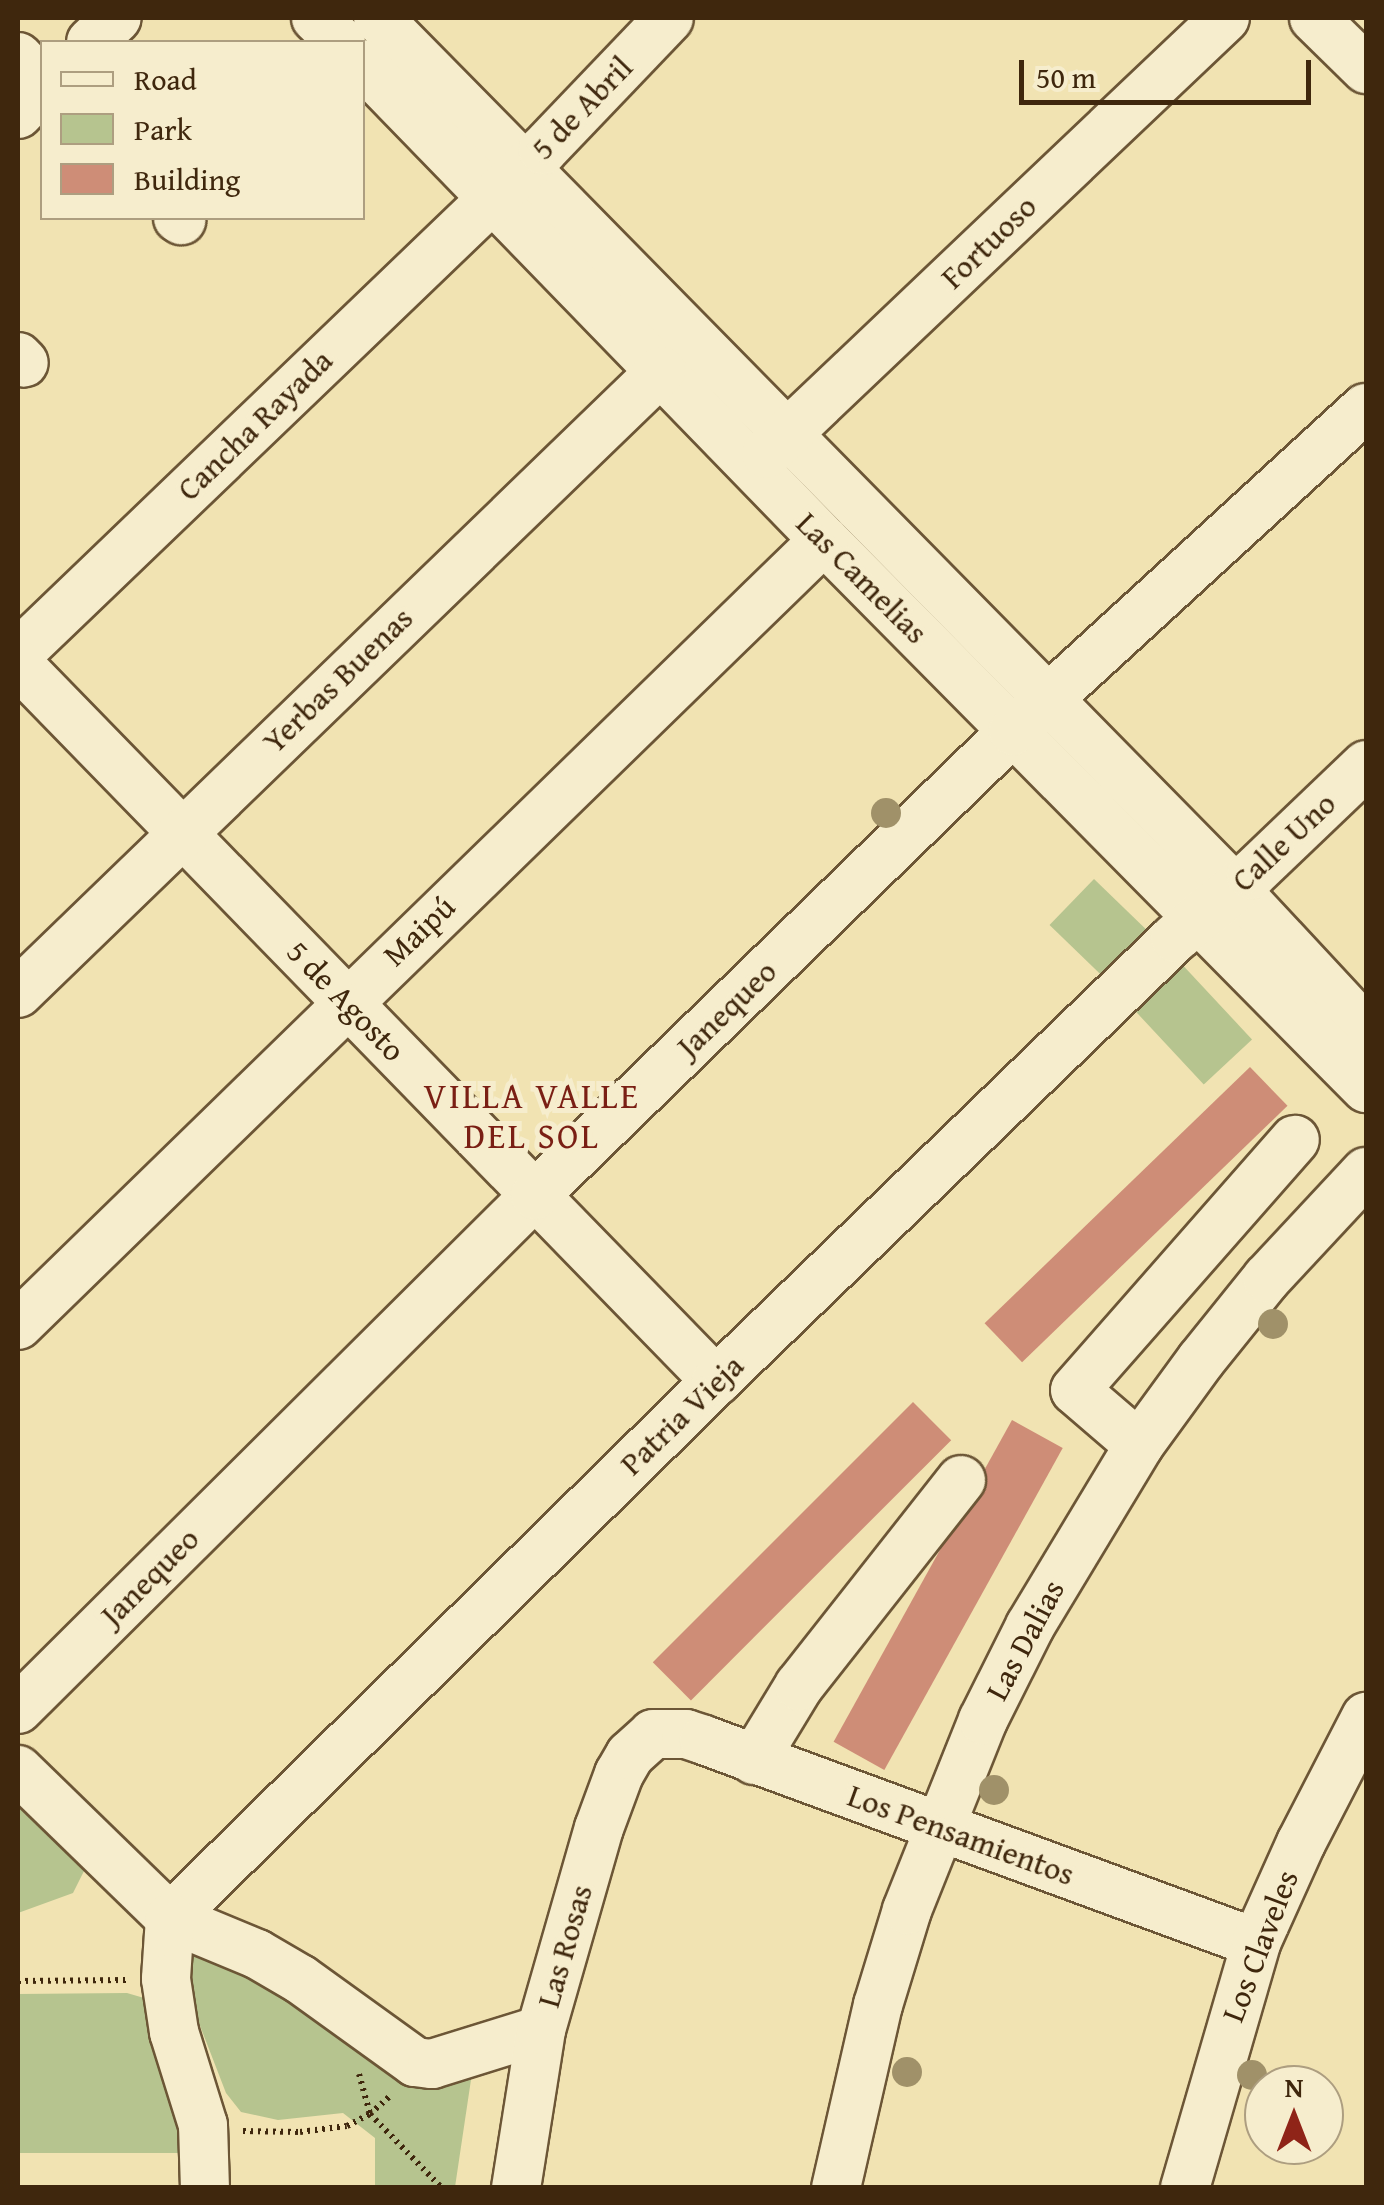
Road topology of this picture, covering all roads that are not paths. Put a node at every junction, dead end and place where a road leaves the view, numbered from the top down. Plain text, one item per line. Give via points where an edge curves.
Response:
1 (116, 18) edge
2 (316, 18) edge
3 (378, 18) edge
4 (669, 18) edge
5 (1226, 18) edge
6 (1314, 18) edge
7 (93, 40) edge
8 (339, 40) edge
9 (18, 57) edge
10 (365, 66) edge
11 (1366, 69) edge
12 (40, 84) edge
13 (40, 88) edge
14 (18, 114) edge
15 (510, 182) junction
16 (662, 371) junction
17 (1366, 408) edge
18 (788, 432) junction
19 (752, 466) junction
20 (824, 540) junction
21 (18, 654) edge
22 (18, 664) edge
23 (1030, 716) junction
24 (1366, 765) edge
25 (182, 832) junction
26 (1217, 903) junction
27 (18, 993) edge
28 (347, 1002) junction
29 (1366, 1030) edge
30 (1366, 1088) edge
31 (1295, 1140) dead end
32 (1366, 1172) edge
33 (535, 1195) junction
34 (18, 1325) edge
35 (716, 1381) junction
36 (1139, 1445) junction
37 (961, 1480) dead end
38 (18, 1710) edge
39 (1366, 1717) edge
40 (666, 1733) joint
41 (754, 1760) junction
42 (18, 1770) edge
43 (939, 1826) junction
44 (170, 1918) junction
45 (1256, 1943) junction
46 (541, 2030) junction
47 (205, 2188) edge
48 (516, 2188) edge
49 (836, 2188) edge
50 (1185, 2188) edge

1 - 7 street
2 - 8 street
3 - 15 street, Las Camelias
4 - 15 street, 5 de Abril
5 - 18 street, Fortuoso
6 - 11 street
9 - 12 street
10 - 15 street, Las Camelias
13 - 14 street
15 - 16 street, Las Camelias
15 - 18 street, Las Camelias
15 - 21 street, Cancha Rayada
16 - 19 street, Las Camelias
16 - 25 street, Yerbas Buenas
17 - 23 street, Janequeo
18 - 19 street, Fortuoso
18 - 23 street, Las Camelias
19 - 20 street, Las Camelias
20 - 23 street, Las Camelias
20 - 28 street, Maipú
22 - 25 street, 5 de Agosto
23 - 26 street, Las Camelias
23 - 33 street, Janequeo
24 - 26 street, Calle Uno
25 - 27 street, Yerbas Buenas
25 - 28 street, 5 de Agosto
26 - 29 street, Las Camelias
26 - 30 street, Las Camelias
26 - 35 street, Patria Vieja
28 - 33 street, 5 de Agosto
28 - 34 street, Maipú
31 - 36 street via 1075,1390
32 - 36 street, Las Dalias via 1267,1278
33 - 35 street, 5 de Agosto
33 - 38 street, Janequeo
35 - 44 street, Patria Vieja
36 - 43 street, Las Dalias via 1030,1626
37 - 41 street via 799,1686
39 - 45 street, Los Claveles
40 - 41 street, Los Pensamientos
40 - 46 street, Las Rosas via 642,1742 619,1774
41 - 43 street, Los Pensamientos
42 - 44 street
43 - 45 street, Los Pensamientos
43 - 49 street, Las Dalias via 878,2004
44 - 46 street via 258,1954 340,2002 424,2064
44 - 47 street via 166,1979 174,2032 203,2125
45 - 50 street, Los Claveles
46 - 48 street, Las Rosas

